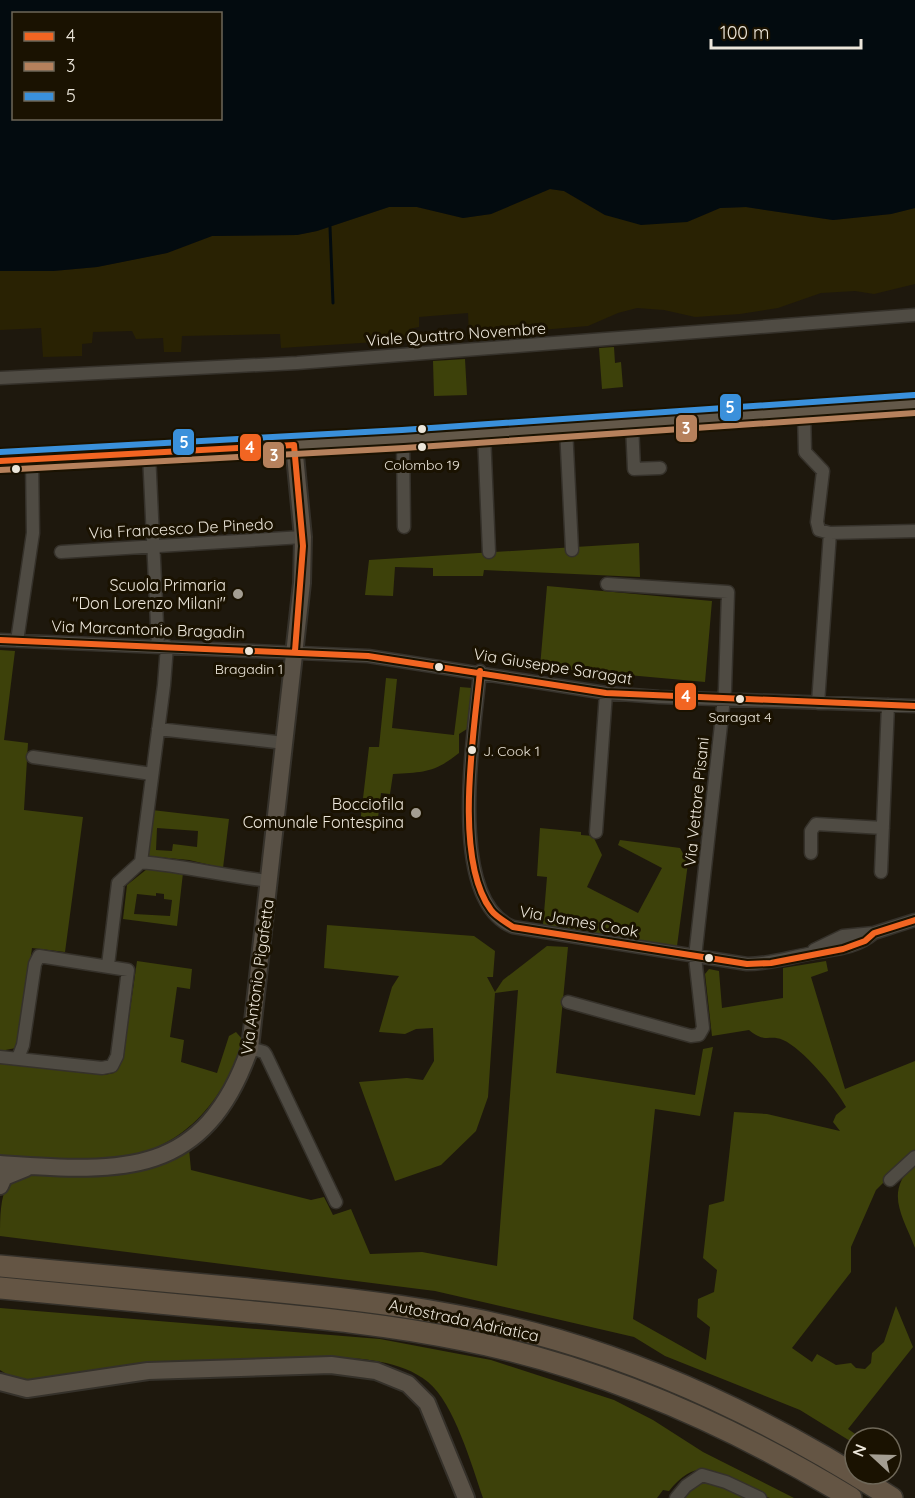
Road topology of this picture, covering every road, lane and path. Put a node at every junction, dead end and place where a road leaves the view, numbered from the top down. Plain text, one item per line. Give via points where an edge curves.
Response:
1 (915, 315) edge
2 (0, 378) edge
3 (915, 404) edge
4 (804, 412) junction
5 (633, 424) junction
6 (566, 428) junction
7 (484, 434) junction
8 (403, 439) junction
9 (294, 445) junction
10 (149, 453) junction
11 (32, 460) junction
12 (0, 461) edge
13 (660, 468) dead end
14 (404, 527) dead end
15 (915, 531) edge
16 (825, 532) junction
17 (303, 537) junction
18 (153, 546) junction
19 (572, 550) dead end
20 (61, 552) dead end
21 (489, 552) dead end
22 (607, 584) dead end
23 (0, 640) edge
24 (16, 641) junction
25 (162, 646) junction
26 (295, 651) junction
27 (480, 671) junction
28 (606, 693) junction
29 (724, 700) junction
30 (818, 703) junction
31 (888, 705) junction
32 (915, 706) edge
33 (158, 729) junction
34 (285, 743) junction
35 (33, 757) dead end
36 (152, 774) junction
37 (883, 828) junction
38 (596, 832) dead end
39 (811, 853) dead end
40 (141, 862) junction
41 (881, 872) dead end
42 (269, 881) junction
43 (915, 920) edge
44 (695, 957) junction
45 (108, 965) junction
46 (568, 1002) dead end
47 (250, 1048) junction
48 (0, 1057) edge
49 (18, 1058) junction
50 (915, 1157) edge
51 (1, 1173) edge
52 (890, 1180) dead end
53 (336, 1202) dead end
54 (0, 1266) edge
55 (0, 1288) edge
56 (0, 1383) edge
57 (466, 1498) edge
58 (676, 1498) edge
59 (760, 1498) edge
60 (851, 1498) edge
61 (892, 1498) edge

1 - 2 street, Viale Quattro Novembre via 297,363
3 - 4 main road
4 - 5 main road
4 - 16 street via 806,452 824,471 817,522
5 - 6 main road
5 - 13 street via 634,469
6 - 7 main road
6 - 19 street
7 - 8 main road
7 - 21 street
8 - 9 main road
8 - 14 street
9 - 10 main road
9 - 17 main road, Via Antonio Pigafetta
10 - 11 main road
10 - 18 street
11 - 12 main road
11 - 24 street via 33,533
15 - 16 street
16 - 30 street
17 - 18 street, Via Francesco De Pinedo
17 - 26 main road, Via Antonio Pigafetta
18 - 20 street, Via Francesco De Pinedo
18 - 25 street
22 - 29 street, Via Vettore Pisani via 728,592
23 - 24 street, Via Marcantonio Bragadin
24 - 25 street, Via Marcantonio Bragadin
25 - 26 street, Via Marcantonio Bragadin
25 - 33 street
26 - 27 street, Via Giuseppe Saragat via 383,657
26 - 34 main road, Via Antonio Pigafetta
27 - 28 street, Via Giuseppe Saragat
27 - 44 street, Via James Cook via 469,804 477,879 489,910 513,927
28 - 29 street, Via Giuseppe Saragat
28 - 38 street
29 - 30 street, Via Giuseppe Saragat
29 - 44 street, Via Vettore Pisani
30 - 31 street, Via Giuseppe Saragat
31 - 32 street, Via Giuseppe Saragat
31 - 37 street
33 - 34 street
33 - 36 street
34 - 42 main road, Via Antonio Pigafetta
35 - 36 street
36 - 40 street
37 - 39 street via 816,824 811,831
37 - 41 street
40 - 42 street, Via Antonio Pigafetta
40 - 45 street via 118,883
42 - 47 main road, Via Antonio Pigafetta
43 - 44 street, Via James Cook via 874,933 852,946 759,964
44 - 46 street, Via Vettore Pisani via 703,1026 697,1036
45 - 49 street via 39,956
45 - 49 street via 126,968 129,973 112,1066
47 - 51 main road, Via Antonio Pigafetta via 225,1103 202,1131 172,1151 129,1165 30,1166
47 - 53 street via 266,1055
48 - 49 street
50 - 52 street
54 - 61 highway, Autostrada Adriatica via 348,1298 414,1308 558,1340 712,1397 809,1447
55 - 60 highway, Autostrada Adriatica via 349,1321 466,1340 554,1363 652,1397 749,1440
56 - 57 main road via 27,1389 158,1371 331,1365 376,1371 408,1384 427,1403
58 - 59 street via 702,1475

